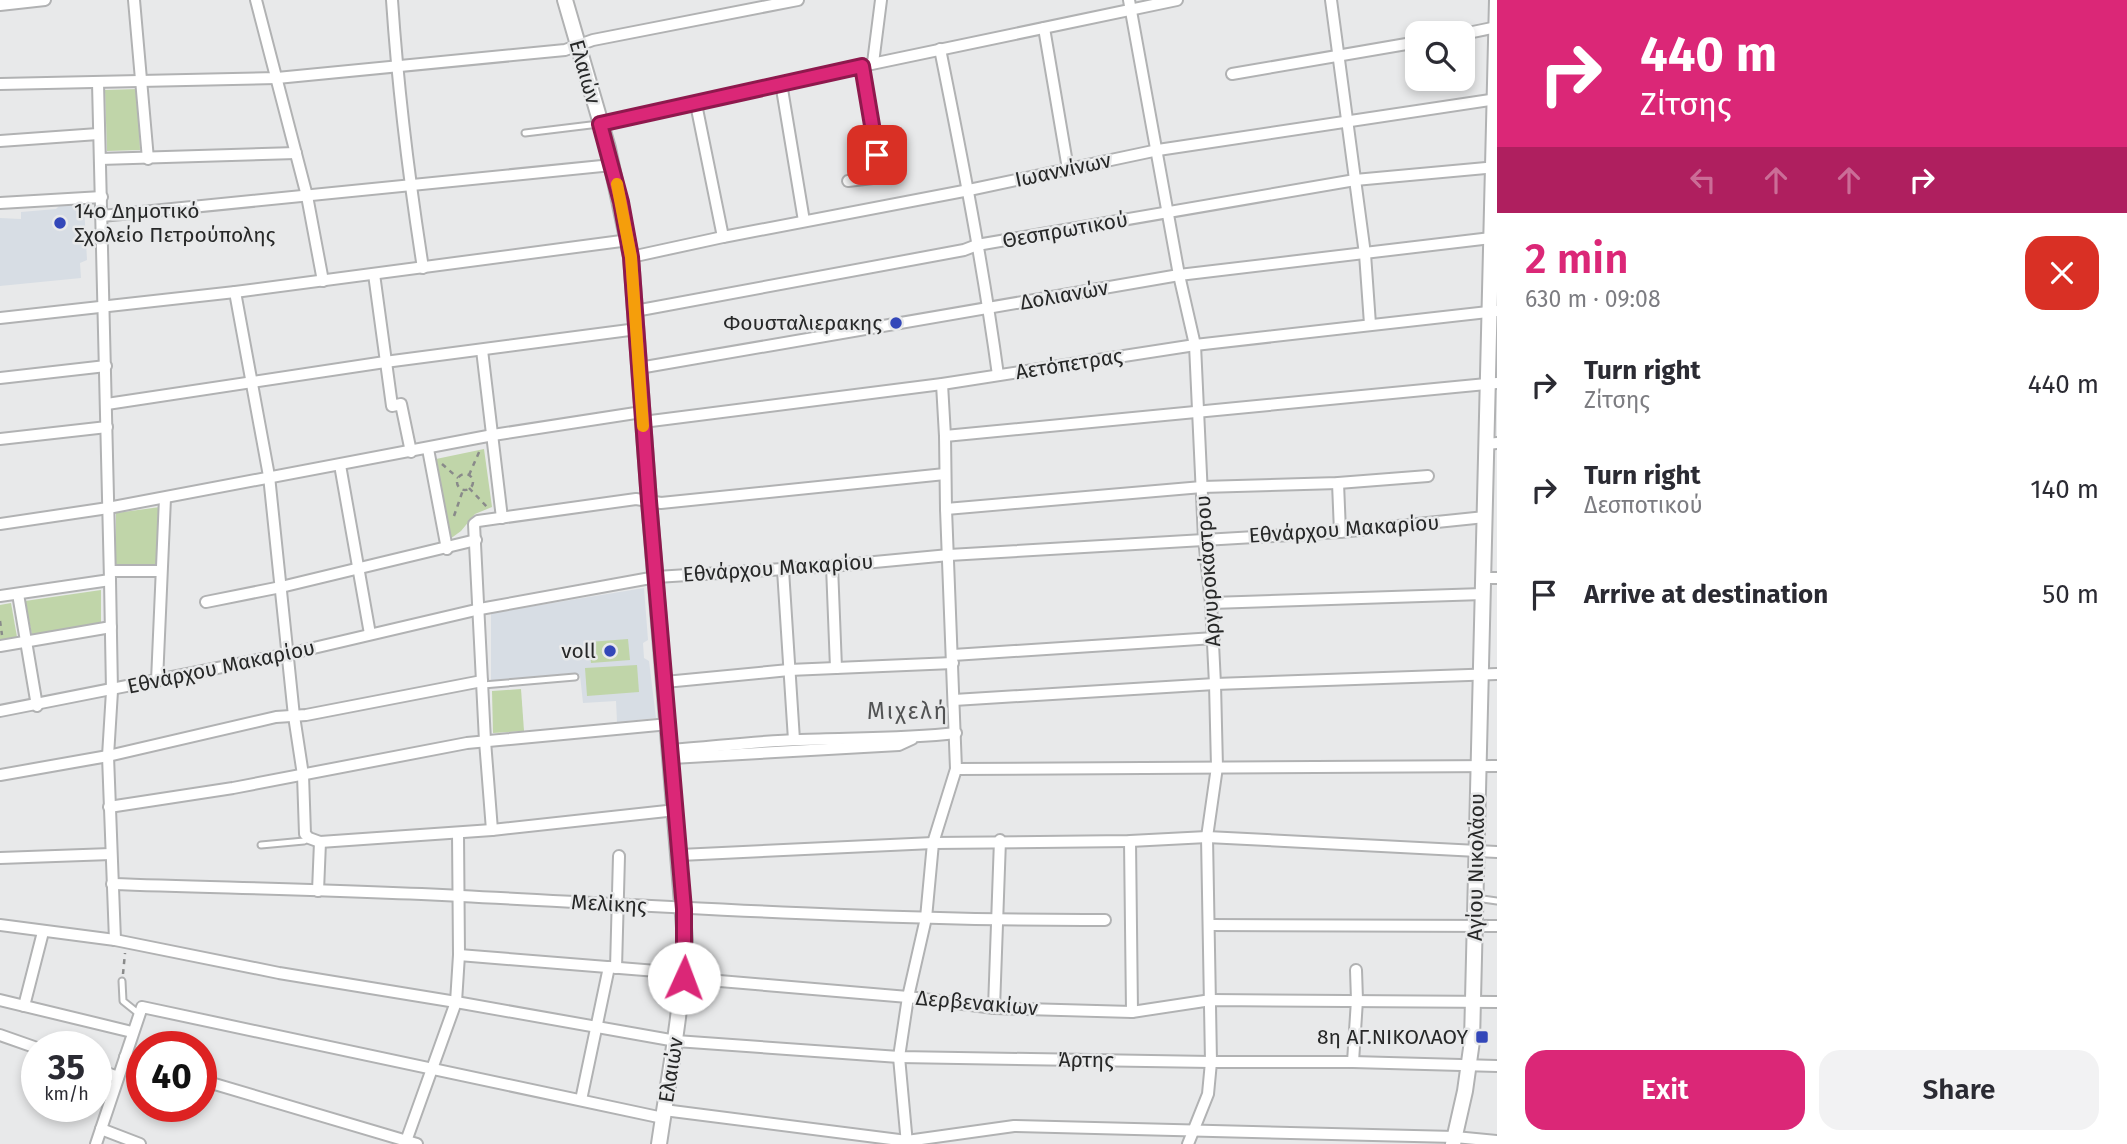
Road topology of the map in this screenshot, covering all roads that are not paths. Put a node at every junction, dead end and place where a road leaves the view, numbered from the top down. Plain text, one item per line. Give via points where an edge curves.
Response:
1 (45, 0) edge
2 (134, 0) edge
3 (256, 0) edge
4 (392, 0) edge
5 (565, 0) edge
6 (798, 0) edge
7 (881, 0) edge
8 (1177, 0) edge
9 (1331, 0) edge
10 (1497, 0) edge
11 (0, 5) edge
12 (1130, 5) edge
13 (1497, 27) edge
14 (1044, 28) junction
15 (1475, 32) edge
16 (1405, 44) edge
17 (577, 46) junction
18 (940, 50) junction
19 (1340, 57) junction
20 (397, 65) junction
21 (868, 65) junction
22 (1232, 74) dead end
23 (277, 78) junction
24 (140, 81) junction
25 (98, 83) junction
26 (781, 83) junction
27 (0, 84) edge
28 (1496, 100) edge
29 (696, 104) junction
30 (1347, 122) junction
31 (600, 124) junction
32 (526, 133) dead end
33 (99, 134) junction
34 (0, 141) edge
35 (1158, 150) junction
36 (296, 153) junction
37 (100, 159) junction
38 (148, 159) junction
39 (612, 165) junction
40 (1495, 167) edge
41 (1068, 169) junction
42 (1354, 180) junction
43 (848, 181) dead end
44 (410, 187) junction
45 (969, 190) junction
46 (307, 196) junction
47 (102, 197) junction
48 (0, 203) edge
49 (1168, 211) junction
50 (102, 216) junction
51 (804, 221) junction
52 (723, 237) junction
53 (1491, 237) junction
54 (629, 240) junction
55 (977, 245) junction
56 (1365, 254) junction
57 (631, 257) junction
58 (423, 268) junction
59 (374, 274) junction
60 (1179, 275) junction
61 (323, 281) junction
62 (235, 292) junction
63 (103, 307) junction
64 (989, 307) junction
65 (635, 311) junction
66 (1493, 312) edge
67 (0, 318) edge
68 (1370, 324) junction
69 (637, 329) junction
70 (1195, 345) junction
71 (482, 350) junction
72 (385, 362) junction
73 (106, 366) junction
74 (639, 368) junction
75 (998, 375) junction
76 (0, 379) edge
77 (251, 383) junction
78 (942, 384) junction
79 (1492, 384) edge
80 (107, 404) junction
81 (1198, 411) junction
82 (642, 417) junction
83 (107, 427) junction
84 (489, 436) junction
85 (946, 436) junction
86 (0, 439) edge
87 (1492, 444) edge
88 (428, 449) junction
89 (411, 452) junction
90 (340, 465) junction
91 (945, 474) junction
92 (1428, 475) dead end
93 (269, 476) junction
94 (1338, 483) junction
95 (1491, 486) edge
96 (1202, 487) junction
97 (165, 498) junction
98 (649, 501) junction
99 (108, 508) junction
100 (946, 509) junction
101 (1485, 517) junction
102 (500, 518) junction
103 (0, 524) edge
104 (1340, 532) junction
105 (1204, 539) junction
106 (476, 540) junction
107 (447, 549) junction
108 (949, 555) junction
109 (832, 566) junction
110 (359, 568) junction
111 (783, 569) junction
112 (160, 571) junction
113 (110, 576) junction
114 (656, 577) junction
115 (1490, 578) edge
116 (281, 587) junction
117 (18, 594) junction
118 (1483, 594) junction
119 (0, 596) edge
120 (206, 602) dead end
121 (1211, 603) junction
122 (480, 609) junction
123 (111, 627) junction
124 (370, 634) junction
125 (1214, 638) junction
126 (26, 642) junction
127 (0, 646) edge
128 (288, 654) junction
129 (953, 659) junction
130 (836, 668) junction
131 (789, 670) junction
132 (1497, 674) edge
133 (1481, 675) junction
134 (575, 677) dead end
135 (157, 681) junction
136 (665, 682) junction
137 (482, 683) junction
138 (1215, 684) junction
139 (112, 691) junction
140 (954, 700) junction
141 (37, 706) junction
142 (0, 711) edge
143 (294, 716) junction
144 (669, 724) junction
145 (956, 733) junction
146 (916, 738) junction
147 (794, 740) junction
148 (485, 741) junction
149 (671, 754) junction
150 (108, 756) junction
151 (1479, 766) junction
152 (1497, 766) edge
153 (1217, 767) junction
154 (956, 769) junction
155 (0, 775) edge
156 (303, 775) junction
157 (110, 807) junction
158 (676, 810) junction
159 (492, 830) junction
160 (458, 833) junction
161 (1207, 837) junction
162 (311, 838) junction
163 (1000, 840) junction
164 (1130, 841) junction
165 (933, 843) junction
166 (261, 845) dead end
167 (1477, 852) junction
168 (1497, 852) edge
169 (111, 854) junction
170 (680, 855) junction
171 (619, 856) dead end
172 (0, 858) edge
173 (112, 884) junction
174 (318, 891) junction
175 (457, 896) junction
176 (1476, 898) junction
177 (1497, 901) edge
178 (620, 905) junction
179 (684, 909) junction
180 (926, 918) junction
181 (997, 920) junction
182 (1105, 920) dead end
183 (0, 925) edge
184 (1210, 925) junction
185 (1475, 926) junction
186 (1497, 926) edge
187 (43, 932) junction
188 (121, 941) junction
189 (459, 955) junction
190 (612, 967) junction
191 (1356, 970) dead end
192 (684, 978) junction
193 (122, 981) road end
194 (908, 997) junction
195 (0, 1000) edge
196 (1210, 1000) junction
197 (1357, 1000) junction
198 (1473, 1001) junction
199 (456, 1002) junction
200 (1497, 1002) edge
201 (24, 1006) junction
202 (994, 1009) junction
203 (1132, 1012) junction
204 (138, 1013) junction
205 (596, 1027) junction
206 (128, 1031) edge
207 (132, 1031) edge
208 (0, 1035) edge
209 (676, 1041) junction
210 (21, 1042) edge
211 (126, 1053) edge
212 (125, 1057) joint
213 (899, 1057) junction
214 (1211, 1062) junction
215 (1353, 1062) junction
216 (1470, 1065) junction
217 (1497, 1066) edge
218 (432, 1068) junction
219 (112, 1075) edge
220 (118, 1077) junction
221 (217, 1085) edge
222 (582, 1100) junction
223 (664, 1114) junction
224 (101, 1129) junction
225 (1194, 1130) junction
226 (1454, 1140) edge
227 (1497, 1141) edge
228 (409, 1143) edge
229 (907, 1143) edge
230 (96, 1144) edge
231 (140, 1144) edge
232 (659, 1144) edge
233 (1188, 1144) edge

1 - 11 street
2 - 24 street
3 - 23 street
4 - 20 street
5 - 17 street, Ελαιών
6 - 17 street
7 - 21 street
8 - 12 street
9 - 19 street
10 - 13 street, Αγίου Νικολάου
12 - 14 street
12 - 35 street, Αργυροκάστρου
13 - 15 street
13 - 28 street, Αγίου Νικολάου
14 - 18 street
14 - 41 street
16 - 19 street
17 - 20 street
17 - 31 street, Ελαιών
18 - 21 street
18 - 45 street
19 - 22 street
19 - 30 street
20 - 23 street
20 - 44 street
21 - 26 street
21 - 43 street via 881,177
23 - 24 street
23 - 36 street
24 - 25 street
24 - 38 street
25 - 27 street
25 - 33 street
26 - 29 street
26 - 51 street
28 - 30 street, Ιωαννίνων
28 - 40 street, Αγίου Νικολάου
29 - 31 street
29 - 52 street
30 - 35 street, Ιωαννίνων
30 - 42 street
31 - 32 lane
31 - 39 street, Ελαιών
33 - 34 street
33 - 37 street
35 - 41 street, Ιωαννίνων
35 - 49 street, Αργυροκάστρου
36 - 38 street
36 - 46 street
37 - 38 street
37 - 47 street
39 - 44 street
39 - 54 street, Ελαιών
40 - 42 street, Θεσπρωτικού
40 - 53 street, Αγίου Νικολάου
41 - 45 street, Ιωαννίνων
42 - 49 street, Θεσπρωτικού
42 - 56 street
44 - 46 street
44 - 58 street
45 - 51 street, Ιωαννίνων
45 - 55 street
46 - 50 street
46 - 61 street
47 - 48 street
47 - 50 street
49 - 55 street, Θεσπρωτικού
49 - 60 street, Αργυροκάστρου
50 - 63 street
51 - 52 street, Ιωαννίνων
52 - 57 street, Ιωαννίνων
53 - 56 street, Δολιανών
53 - 66 street, Αγίου Νικολάου
54 - 57 street, Ελαιών
54 - 58 street
55 - 64 street
55 - 65 street, Θεσπρωτικού
56 - 60 street, Δολιανών
56 - 68 street
57 - 65 street, Ελαιών
58 - 59 street
59 - 61 street
59 - 72 street
60 - 64 street, Δολιανών
60 - 70 street, Αργυροκάστρου
61 - 62 street
62 - 63 street
62 - 77 street
63 - 67 street
63 - 73 street
64 - 74 street, Δολιανών
64 - 75 street
65 - 69 street, Ελαιών
66 - 68 street, Αετόπετρας
66 - 79 street, Αγίου Νικολάου
68 - 70 street, Αετόπετρας
69 - 71 street
69 - 74 street, Ελαιών
70 - 75 street, Αετόπετρας
70 - 81 street, Αργυροκάστρου
71 - 72 street
71 - 84 street
72 - 77 street
72 - 89 street via 392,406 401,404
73 - 76 street
73 - 80 street
74 - 82 street, Ελαιών
75 - 78 street, Αετόπετρας
77 - 80 street
77 - 93 street
78 - 82 street, Αετόπετρας
78 - 85 street
79 - 81 street
79 - 87 street, Αγίου Νικολάου
80 - 83 street
81 - 85 street
81 - 96 street, Αργυροκάστρου
82 - 84 street, Αετόπετρας
82 - 98 street, Ελαιών
83 - 86 street
83 - 99 street
84 - 88 street, Αετόπετρας
84 - 102 street
85 - 91 street
87 - 95 street, Αγίου Νικολάου
88 - 89 street, Αετόπετρας
88 - 107 street
89 - 90 street, Αετόπετρας
90 - 93 street, Αετόπετρας
90 - 110 street
91 - 98 street
91 - 100 street
92 - 94 street
93 - 97 street, Αετόπετρας
93 - 116 street
94 - 96 street
94 - 104 street
95 - 101 street, Αγίου Νικολάου
96 - 100 street
96 - 105 street, Αργυροκάστρου
97 - 99 street, Αετόπετρας
97 - 112 street
98 - 102 street
98 - 114 street, Ελαιών
99 - 103 street, Αετόπετρας
99 - 113 street
100 - 108 street
101 - 104 street, Εθνάρχου Μακαρίου
101 - 115 street, Αγίου Νικολάου
102 - 106 street via 474,524
104 - 105 street, Εθνάρχου Μακαρίου
105 - 108 street, Εθνάρχου Μακαρίου
105 - 121 street, Αργυροκάστρου
106 - 107 street
106 - 122 street
107 - 110 street
108 - 109 street, Εθνάρχου Μακαρίου
108 - 129 street
109 - 111 street, Εθνάρχου Μακαρίου
109 - 130 street
110 - 116 street
110 - 124 street
111 - 114 street, Εθνάρχου Μακαρίου
111 - 131 street
112 - 113 street
112 - 135 street
113 - 117 street
113 - 123 street
114 - 122 street, Εθνάρχου Μακαρίου
114 - 136 street, Ελαιών
115 - 118 street, Αγίου Νικολάου
116 - 120 street
116 - 128 street
117 - 119 street
117 - 126 street
118 - 121 street
118 - 133 street, Αγίου Νικολάου
121 - 125 street, Αργυροκάστρου
122 - 124 street, Εθνάρχου Μακαρίου
122 - 137 street
123 - 126 street
123 - 139 street
124 - 128 street, Εθνάρχου Μακαρίου
125 - 129 street
125 - 138 street, Αργυροκάστρου
126 - 127 street
126 - 141 street
128 - 135 street, Εθνάρχου Μακαρίου
128 - 143 street
129 - 130 street
129 - 140 street
130 - 131 street
131 - 136 street
131 - 147 street
132 - 133 street
133 - 138 street
133 - 151 street, Αγίου Νικολάου
134 - 137 lane
135 - 139 street, Εθνάρχου Μακαρίου
136 - 144 street, Ελαιών
137 - 143 street
137 - 148 street
138 - 140 street
138 - 153 street, Αργυροκάστρου
139 - 141 street, Εθνάρχου Μακαρίου
139 - 150 street
140 - 145 street
141 - 142 street, Εθνάρχου Μακαρίου
143 - 150 street
143 - 156 street
144 - 148 street
144 - 149 street, Ελαιών
145 - 146 street
145 - 154 street
146 - 147 street
146 - 149 street via 899,745
147 - 149 street
148 - 156 street
148 - 159 street
149 - 158 street, Ελαιών
150 - 155 street
150 - 157 street
151 - 152 street
151 - 153 street
151 - 167 street, Αγίου Νικολάου
153 - 154 street
153 - 161 street, Αργυροκάστρου
154 - 165 street
156 - 157 street
156 - 162 street
157 - 169 street
158 - 159 street
158 - 170 street, Ελαιών
159 - 160 street
160 - 162 street
160 - 175 street
161 - 164 street
161 - 167 street
161 - 184 street, Αργυροκάστρου
162 - 166 lane
162 - 174 street
163 - 164 street
163 - 165 street
163 - 181 street
164 - 203 street
165 - 170 street
165 - 180 street
167 - 168 street
167 - 176 street, Αγίου Νικολάου
169 - 172 street
169 - 173 street
170 - 179 street, Ελαιών
171 - 178 street
173 - 174 street, Μελίκης
173 - 188 street
174 - 175 street, Μελίκης
175 - 178 street, Μελίκης
175 - 189 street
176 - 177 lane
176 - 185 street, Αγίου Νικολάου
178 - 179 street, Μελίκης
178 - 190 street
179 - 180 street, Μελίκης
179 - 192 street, Ελαιών
180 - 181 street, Μελίκης
180 - 194 street
181 - 182 street, Μελίκης
181 - 202 street
183 - 187 street, Άρτης
184 - 185 street
184 - 196 street, Αργυροκάστρου
185 - 186 street
185 - 198 street, Αγίου Νικολάου
187 - 188 street, Άρτης
187 - 201 street
188 - 199 street, Άρτης
189 - 190 street, Δερβενακίων
189 - 199 street
190 - 192 street, Δερβενακίων via 669,972
190 - 205 street
191 - 197 street
192 - 194 street, Δερβενακίων
192 - 209 street, Ελαιών
193 - 204 lane via 123,1000
194 - 202 street, Δερβενακίων
194 - 213 street
195 - 201 street
196 - 197 street, Δερβενακίων
196 - 203 street, Δερβενακίων
196 - 214 street, Αργυροκάστρου
197 - 198 street, Δερβενακίων
197 - 215 street
198 - 200 street, Δερβενακίων
198 - 216 street, Αγίου Νικολάου
199 - 205 street, Άρτης
199 - 218 street
201 - 206 street
202 - 203 street, Δερβενακίων
204 - 207 street
204 - 218 street via 149,1007
205 - 209 street, Άρτης
205 - 222 street
208 - 210 street
209 - 213 street, Άρτης
209 - 223 street, Ελαιών
211 - 212 street
212 - 220 street
213 - 214 street, Άρτης
213 - 229 street
214 - 215 street, Άρτης
214 - 225 street, Αργυροκάστρου via 1208,1094
215 - 216 street, Άρτης
216 - 217 street, Άρτης
216 - 226 street, Αγίου Νικολάου
218 - 222 street
218 - 228 street
219 - 220 street
220 - 224 street
221 - 228 street
222 - 223 street
223 - 229 street
223 - 232 street, Ελαιών
224 - 230 street
224 - 231 street
225 - 226 street
225 - 229 street via 1014,1126
225 - 233 street, Αργυροκάστρου
226 - 227 street

